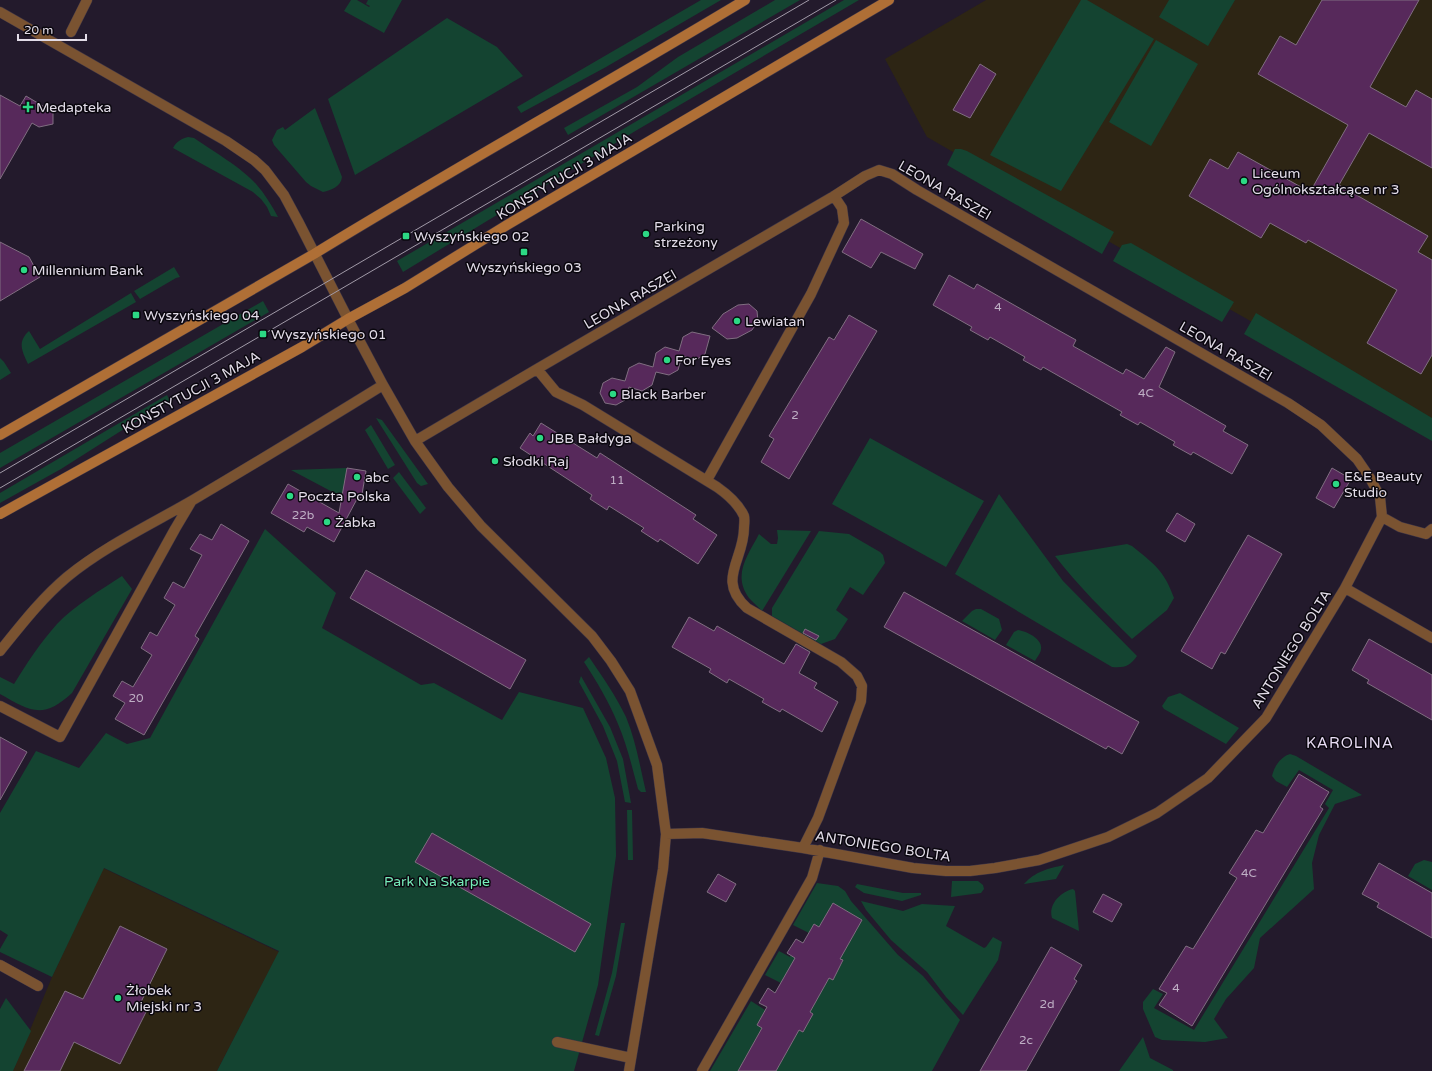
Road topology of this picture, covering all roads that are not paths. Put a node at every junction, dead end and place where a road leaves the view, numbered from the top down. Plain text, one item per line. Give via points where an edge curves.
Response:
1 (87, 0) edge
2 (745, 0) edge
3 (890, 0) edge
4 (0, 12) edge
5 (71, 32) dead end
6 (834, 196) junction
7 (314, 254) junction
8 (348, 319) junction
9 (537, 369) junction
10 (382, 385) junction
11 (0, 435) edge
12 (415, 441) junction
13 (707, 480) junction
14 (192, 500) junction
15 (0, 514) edge
16 (1382, 517) junction
17 (1432, 529) edge
18 (1345, 588) junction
19 (1432, 638) edge
20 (0, 651) edge
21 (0, 706) edge
22 (666, 834) junction
23 (803, 848) junction
24 (820, 850) junction
25 (0, 965) edge
26 (38, 986) dead end
27 (557, 1042) dead end
28 (631, 1058) junction
29 (629, 1071) edge
30 (702, 1071) edge

1 - 5 street
2 - 7 street
3 - 8 street, KONSTYTUCJI 3 MAJA via 405,288
4 - 7 street via 219,137 254,160 284,195
6 - 9 street, LEONA RASZEI
6 - 13 street via 842,208 844,223 814,290
6 - 16 street, LEONA RASZEI via 879,170 892,174 1288,403 1321,425 1357,459 1380,497
7 - 8 street
7 - 11 street
8 - 10 street
8 - 15 street, KONSTYTUCJI 3 MAJA
9 - 12 street, LEONA RASZEI
9 - 13 street via 556,392 583,405
10 - 12 street
10 - 14 street
12 - 22 street via 448,487 481,526 592,636 611,661 630,691 657,765
13 - 23 street via 731,498 744,517 744,534 732,584 737,597 747,608 840,662 857,676 862,686 861,701 818,818
14 - 20 street via 101,552 82,566 35,607
14 - 21 street via 60,737
16 - 17 street via 1400,527 1426,534
16 - 18 street, ANTONIEGO BOLTA
18 - 19 street
18 - 24 street, ANTONIEGO BOLTA via 1266,718 1208,778 1158,813 1108,837 1039,860 970,871 946,872 913,868
22 - 23 street, ANTONIEGO BOLTA via 702,833
22 - 28 street via 663,870
23 - 24 street, ANTONIEGO BOLTA
24 - 30 street via 812,878
25 - 26 street
27 - 28 street
28 - 29 street

